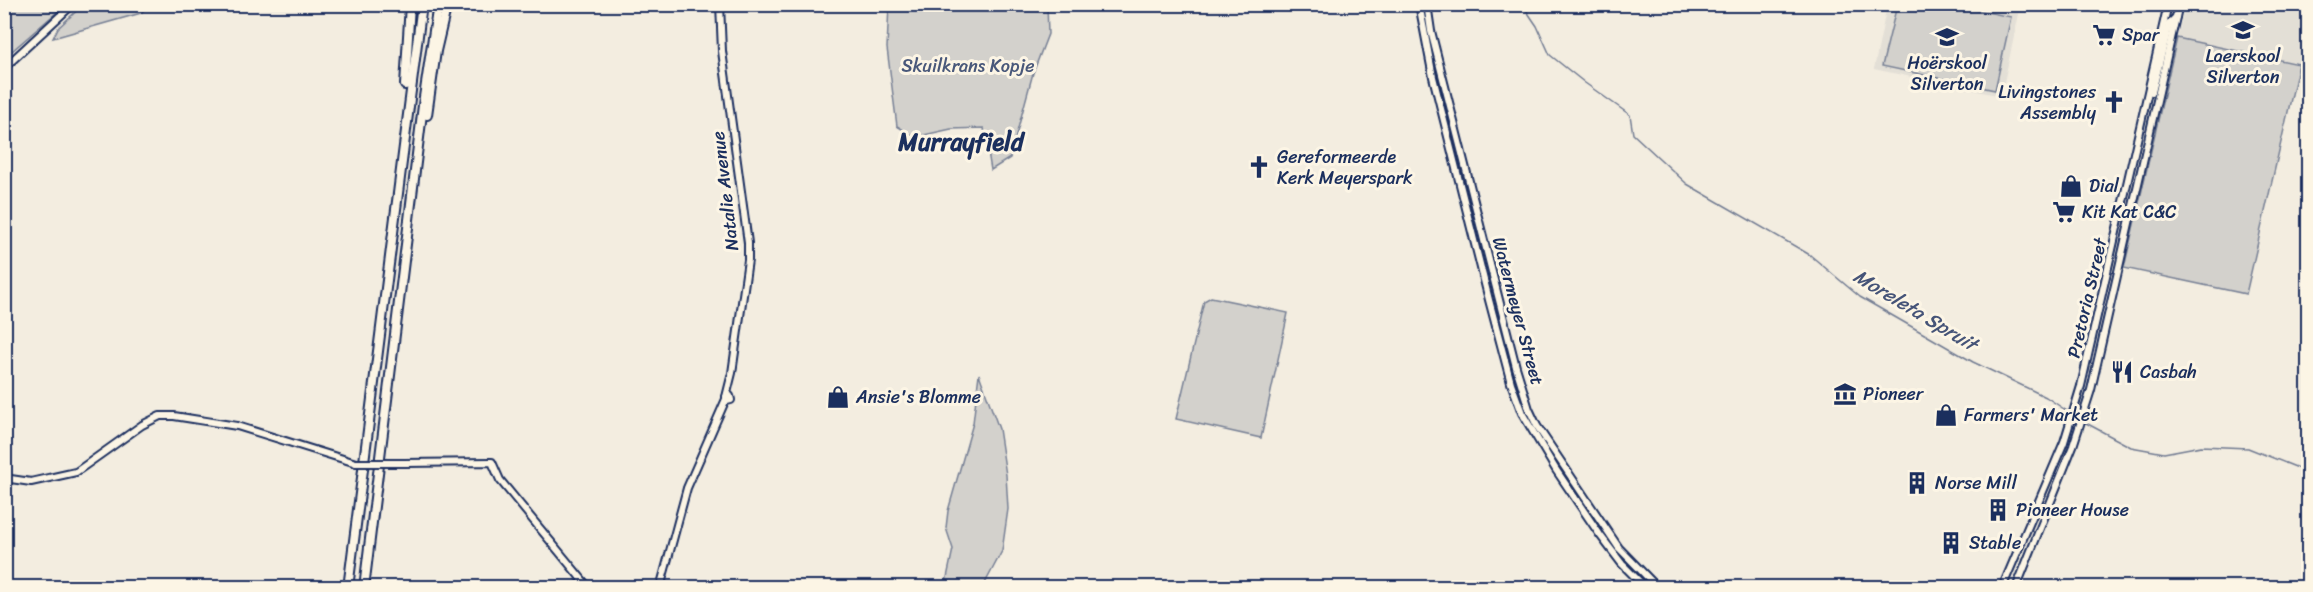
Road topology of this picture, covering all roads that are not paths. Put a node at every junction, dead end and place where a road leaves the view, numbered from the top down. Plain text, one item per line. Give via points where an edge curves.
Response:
1 (73, 4) edge
2 (410, 4) edge
3 (422, 4) edge
4 (438, 4) edge
5 (447, 4) edge
6 (720, 4) edge
7 (1419, 4) edge
8 (1427, 4) edge
9 (2168, 4) edge
10 (2179, 4) edge
11 (2176, 16) junction
12 (4, 68) edge
13 (2148, 94) junction
14 (402, 152) junction
15 (403, 275) junction
16 (4, 478) edge
17 (348, 588) edge
18 (364, 588) edge
19 (589, 588) edge
20 (660, 588) edge
21 (1646, 588) edge
22 (1658, 588) edge
23 (2002, 588) edge
24 (2016, 588) edge

1 - 12 main road
2 - 14 highway
3 - 14 highway
4 - 15 highway
5 - 15 highway via 436,51
6 - 20 main road, Natalie Avenue via 722,51 748,251 747,277 728,398 687,488
7 - 21 main road, Watermeyer Street via 1489,300 1522,413 1600,535
8 - 22 main road, Watermeyer Street via 1529,410 1619,548
9 - 13 main road, Pretoria Street
10 - 11 main road, Pretoria Street
11 - 13 main road via 2169,24 2153,89
11 - 24 main road, Pretoria Street via 2091,390 2073,446
13 - 23 main road, Pretoria Street via 2081,386 2064,442
14 - 17 highway
15 - 18 highway
16 - 19 main road, bridge via 31,482 76,472 160,416 237,426 356,463 492,462 500,480

